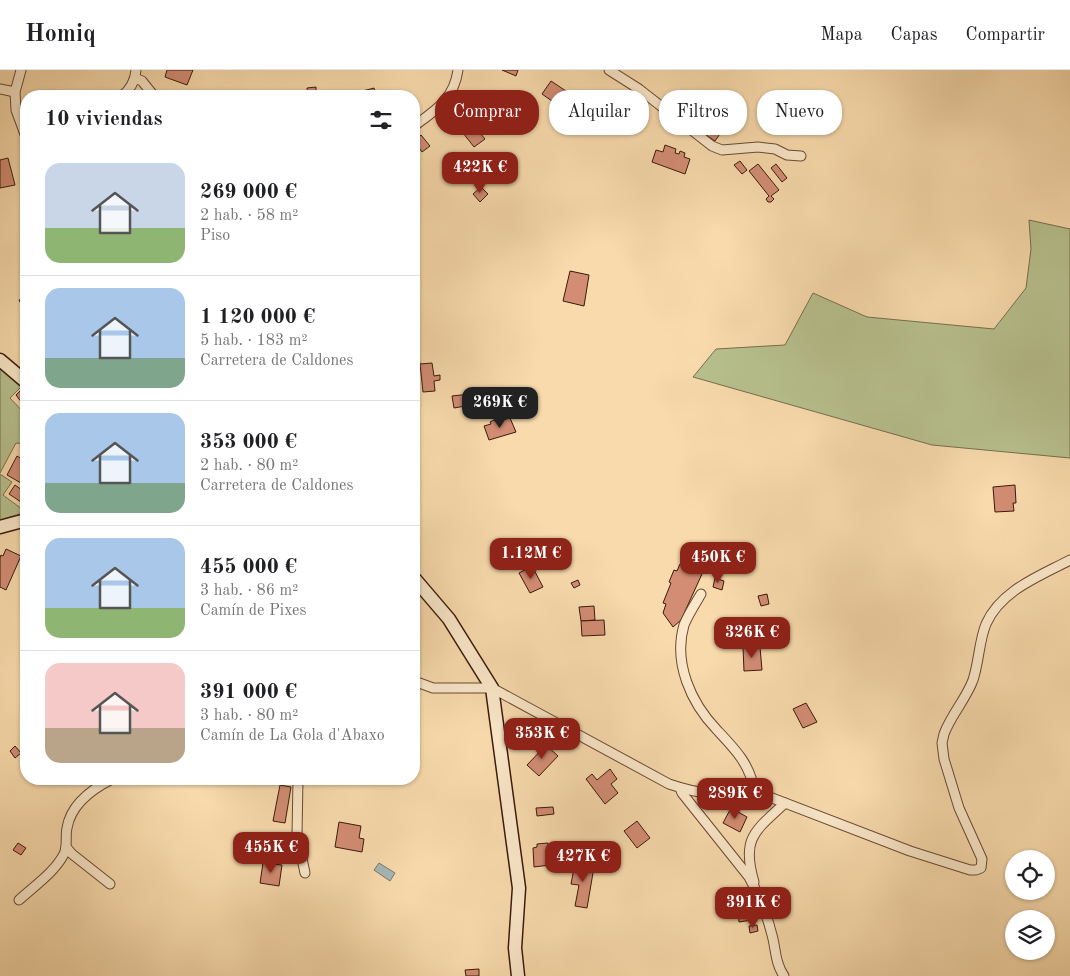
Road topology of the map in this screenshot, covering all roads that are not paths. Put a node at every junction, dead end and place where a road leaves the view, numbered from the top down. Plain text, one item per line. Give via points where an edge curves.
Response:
1 (21, 70) edge
2 (458, 70) edge
3 (609, 70) edge
4 (135, 74) edge
5 (0, 90) edge
6 (129, 90) edge
7 (149, 90) edge
8 (15, 92) junction
9 (20, 121) edge
10 (420, 122) edge
11 (801, 156) dead end
12 (0, 360) edge
13 (20, 377) edge
14 (20, 522) edge
15 (0, 527) edge
16 (1070, 560) edge
17 (420, 585) edge
18 (700, 594) dead end
19 (420, 683) edge
20 (492, 688) junction
21 (103, 785) edge
22 (298, 785) edge
23 (680, 788) junction
24 (754, 791) junction
25 (785, 803) junction
26 (66, 847) junction
27 (305, 873) dead end
28 (110, 884) dead end
29 (757, 892) junction
30 (19, 900) dead end
31 (518, 976) edge
32 (784, 976) edge

1 - 8 street
2 - 10 street via 453,88 442,106
3 - 11 street via 639,89 712,146 722,150 775,149 787,155
4 - 6 street
4 - 7 street
5 - 8 street
8 - 9 street
12 - 13 street
14 - 15 street
16 - 25 street via 1012,592 993,611 986,625 972,680 944,734 944,759 959,808 981,853 981,868 970,870 910,851
17 - 20 street via 449,619
18 - 24 street via 684,624 681,643 686,684 702,712 742,757
19 - 20 street via 433,688
20 - 23 street
20 - 31 street via 519,888 515,948
21 - 26 street via 81,800 71,814
22 - 27 street via 298,835
23 - 24 street via 727,795
23 - 29 street
24 - 25 street
25 - 29 street via 758,829 750,844 751,870
26 - 28 street
26 - 30 street via 52,871
29 - 32 street

